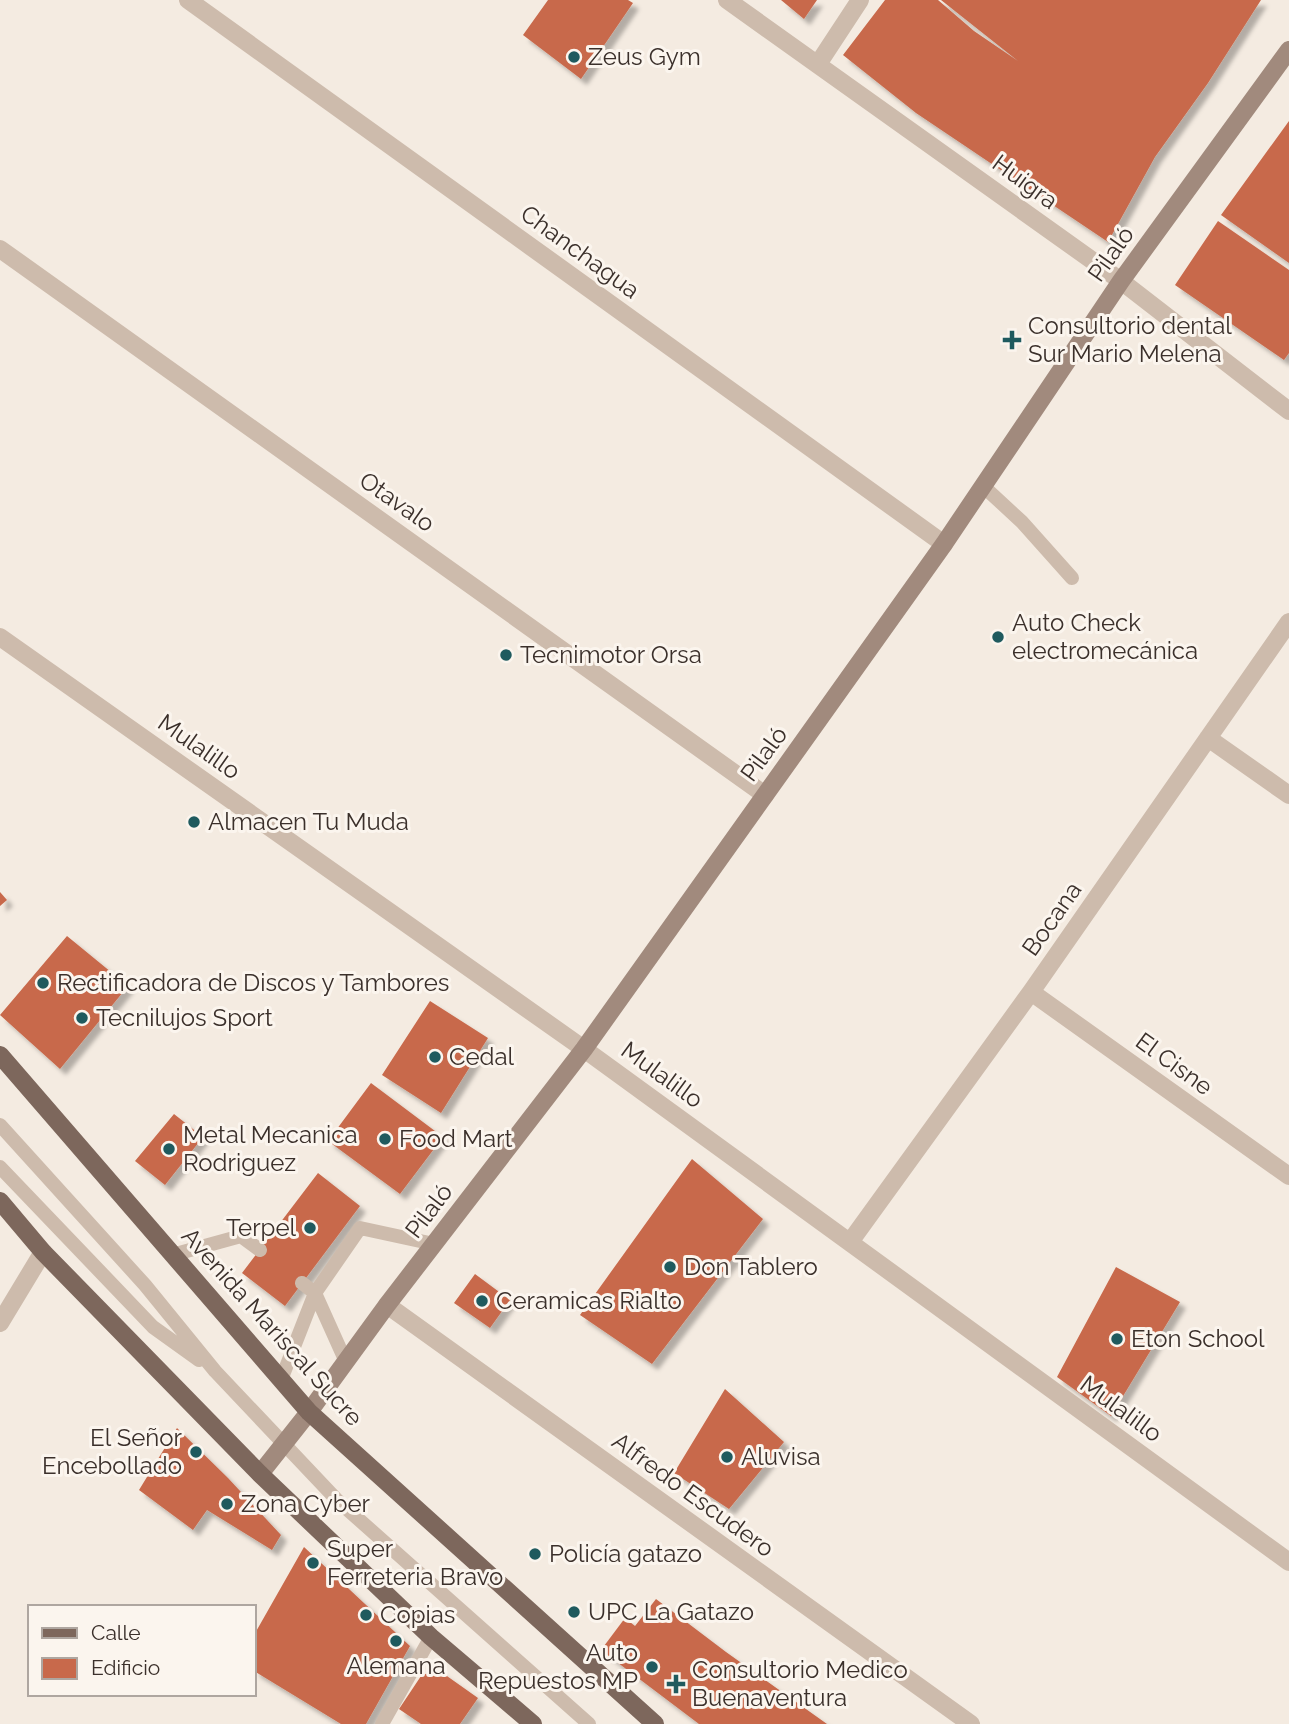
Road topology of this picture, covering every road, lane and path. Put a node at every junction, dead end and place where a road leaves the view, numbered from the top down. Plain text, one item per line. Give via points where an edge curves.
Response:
1 (188, 0) edge
2 (727, 0) edge
3 (860, 0) edge
4 (1289, 50) edge
5 (818, 64) junction
6 (0, 249) edge
7 (1121, 281) junction
8 (1289, 411) edge
9 (983, 486) junction
10 (944, 544) junction
11 (1072, 578) dead end
12 (1289, 622) edge
13 (0, 637) edge
14 (1208, 738) junction
15 (765, 795) junction
16 (1289, 795) edge
17 (1031, 992) junction
18 (584, 1049) junction
19 (0, 1055) edge
20 (0, 1125) edge
21 (0, 1167) edge
22 (1289, 1176) edge
23 (0, 1201) edge
24 (850, 1242) junction
25 (434, 1244) junction
26 (260, 1250) dead end
27 (43, 1252) junction
28 (172, 1255) junction
29 (302, 1283) dead end
30 (315, 1293) junction
31 (387, 1305) junction
32 (0, 1324) edge
33 (346, 1362) junction
34 (215, 1371) junction
35 (281, 1380) junction
36 (309, 1412) junction
37 (284, 1444) junction
38 (260, 1474) junction
39 (1289, 1562) edge
40 (431, 1637) junction
41 (382, 1724) edge
42 (533, 1724) edge
43 (589, 1724) edge
44 (654, 1724) edge
45 (971, 1724) edge

1 - 10 street, Chanchagua
2 - 5 street, Huigra
3 - 5 street
4 - 7 street, Pilaló
5 - 7 street, Huigra
6 - 15 street, Otavalo
7 - 8 street, Huigra
7 - 9 street, Pilaló
9 - 10 street, Pilaló
9 - 11 lane
10 - 15 street, Pilaló
12 - 14 street, Bocana
13 - 18 street, Mulalillo
14 - 16 street
14 - 17 street, Bocana
15 - 18 street, Pilaló
17 - 22 street, El Cisne
17 - 24 street, Bocana
18 - 24 street, Mulalillo
18 - 25 street, Pilaló
19 - 28 main road, Avenida Mariscal Sucre
20 - 34 lane via 145,1285
21 - 34 lane via 153,1327
23 - 27 main road
24 - 39 street, Mulalillo
25 - 30 lane via 360,1228
25 - 31 street, Pilaló
26 - 28 lane via 241,1236
27 - 32 street
27 - 38 main road
28 - 35 main road, Avenida Mariscal Sucre
29 - 30 lane
30 - 33 lane
30 - 35 lane
31 - 33 street, Pilaló
31 - 45 street, Alfredo Escudero
33 - 36 street, Pilaló
34 - 37 lane
35 - 36 main road, Avenida Mariscal Sucre
36 - 37 street, Pilaló
36 - 44 main road, Avenida Mariscal Sucre
37 - 38 street, Pilaló
37 - 43 lane via 338,1501
38 - 40 main road
40 - 41 lane
40 - 42 main road

